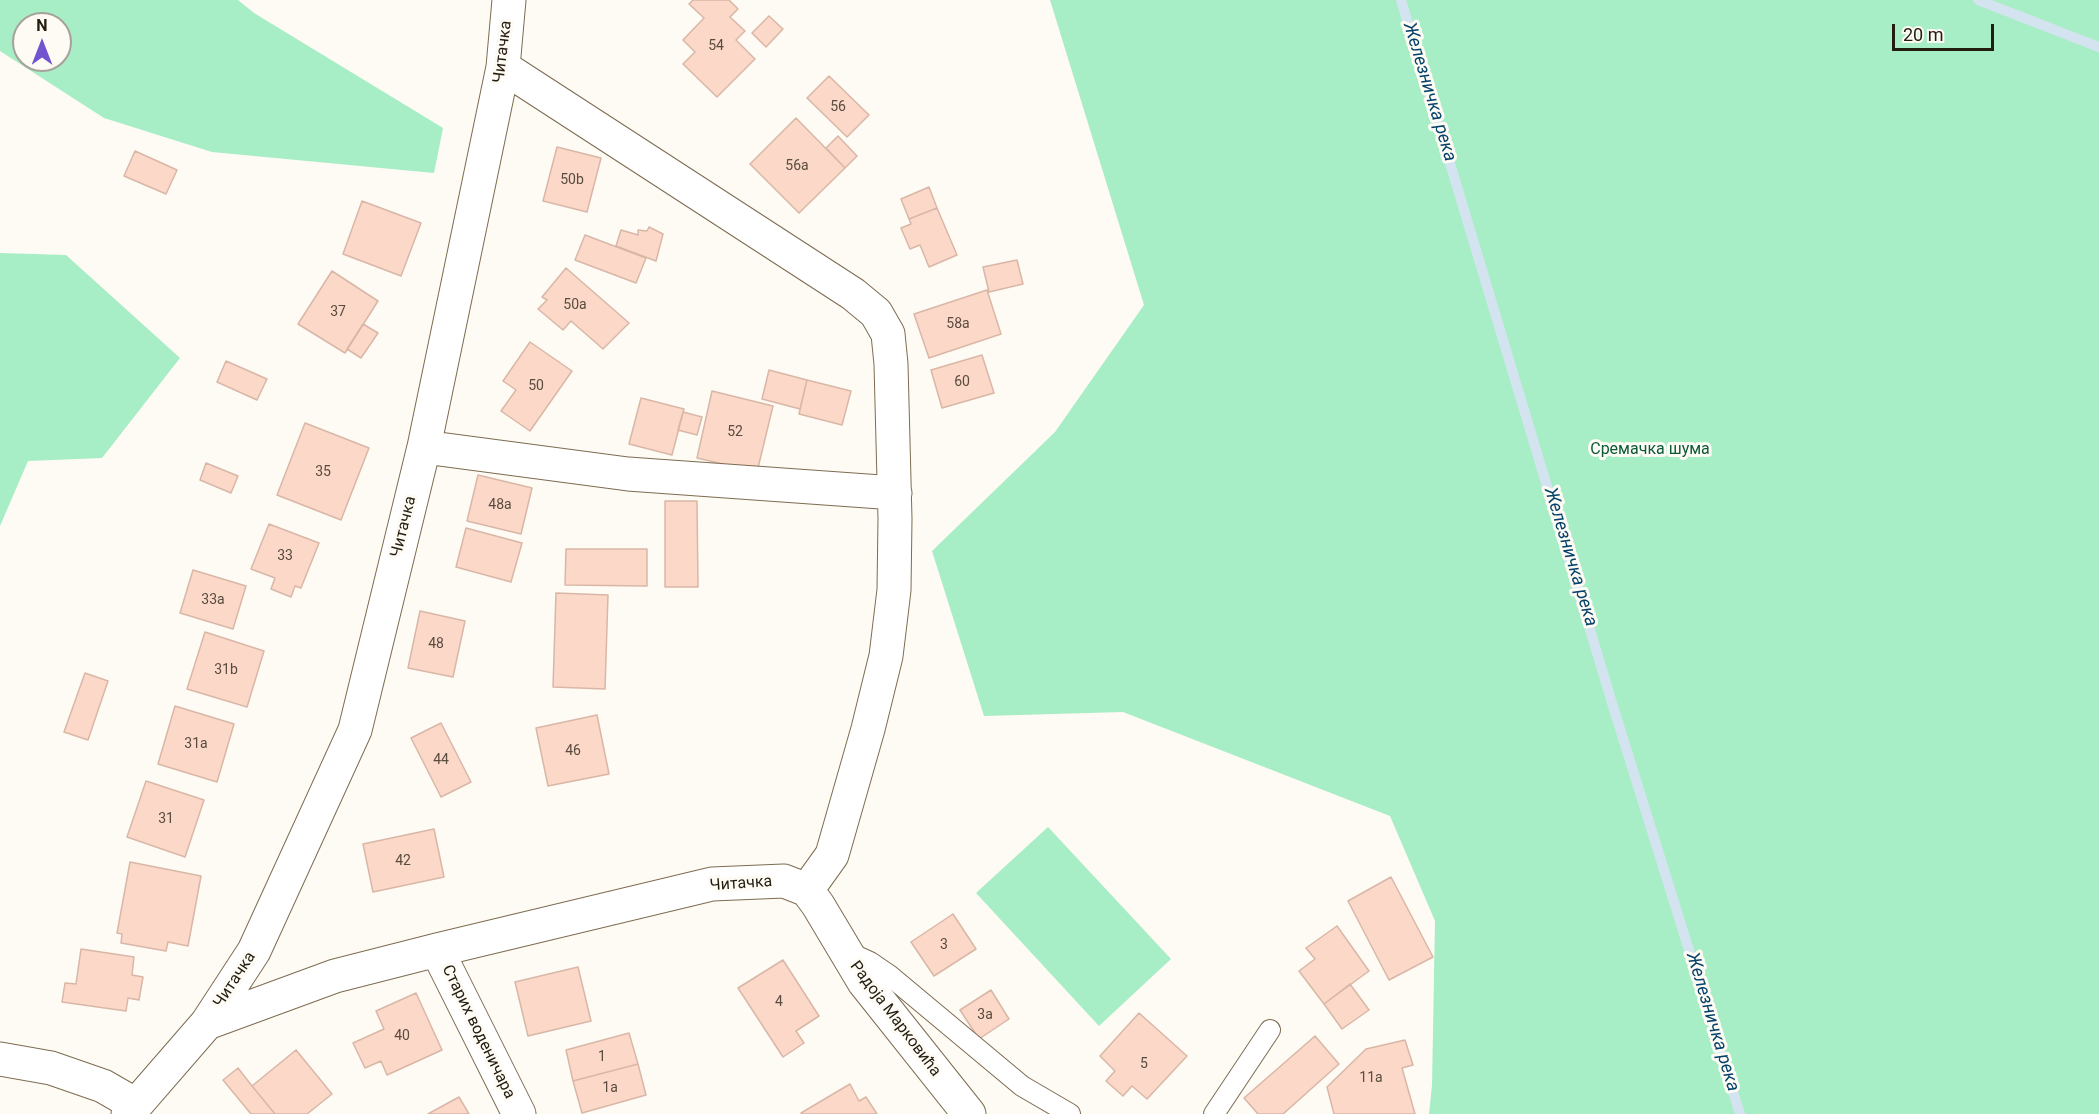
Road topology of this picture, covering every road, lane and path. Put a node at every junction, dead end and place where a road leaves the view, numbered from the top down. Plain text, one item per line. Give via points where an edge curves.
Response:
1 (509, 0) edge
2 (504, 67) junction
3 (424, 447) junction
4 (895, 493) junction
5 (807, 890) junction
6 (843, 949) junction
7 (437, 950) junction
8 (207, 1023) junction
9 (1270, 1030) dead end
10 (0, 1059) edge
11 (132, 1109) edge
12 (519, 1114) edge
13 (969, 1114) edge
14 (1070, 1114) edge
15 (1214, 1114) edge

1 - 2 street, Читачка
2 - 3 street, Читачка
2 - 4 street via 853,294 876,314 888,334
3 - 4 street via 628,474
3 - 8 street, Читачка via 355,730 254,951
4 - 5 street via 894,590 886,656 832,855
5 - 6 street, Радоја Марковића
5 - 7 street, Читачка via 784,881 712,884
6 - 13 street, Радоја Марковића via 864,982
6 - 14 lane via 889,975 1022,1086
7 - 8 street, Читачка via 335,976
7 - 12 street, Старих воденичара
8 - 11 street, Читачка
9 - 15 lane
10 - 11 street via 51,1068 103,1086

